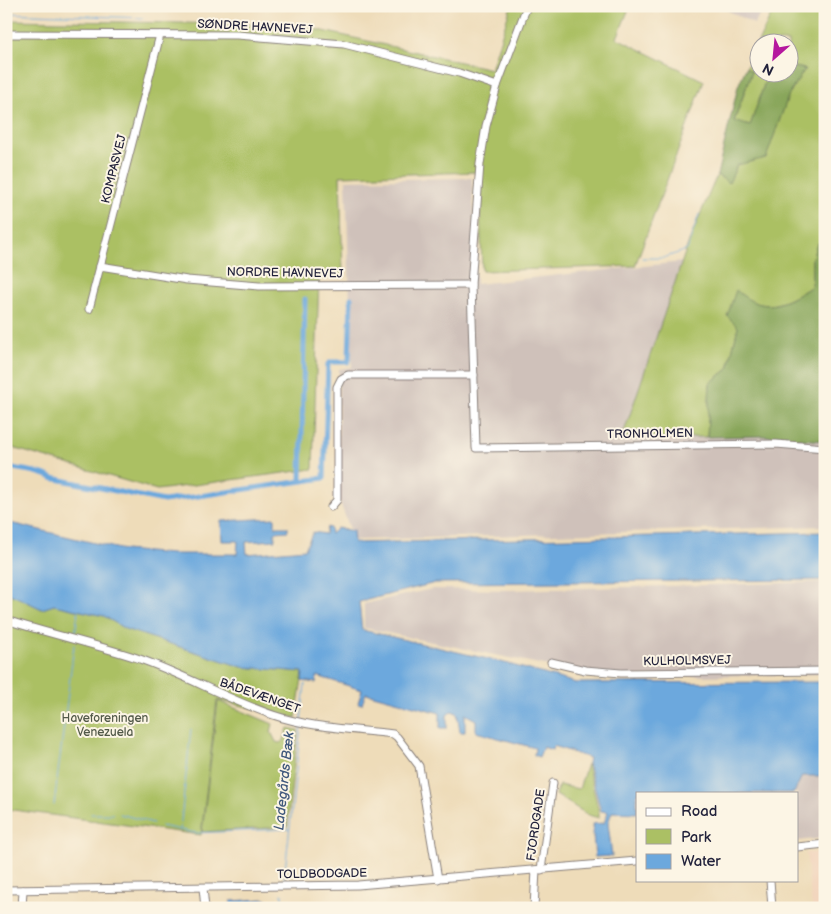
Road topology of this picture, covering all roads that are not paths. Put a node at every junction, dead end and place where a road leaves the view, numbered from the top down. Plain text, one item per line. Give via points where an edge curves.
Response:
1 (527, 6) edge
2 (6, 34) edge
3 (160, 35) junction
4 (497, 86) junction
5 (100, 266) junction
6 (471, 285) junction
7 (89, 309) dead end
8 (474, 375) junction
9 (825, 448) edge
10 (330, 507) dead end
11 (6, 620) edge
12 (551, 662) dead end
13 (825, 671) edge
14 (553, 783) dead end
15 (825, 844) edge
16 (798, 847) edge
17 (636, 861) edge
18 (539, 870) junction
19 (438, 879) junction
20 (770, 882) edge
21 (203, 888) junction
22 (6, 890) edge
23 (23, 890) junction
24 (22, 908) edge
25 (205, 908) edge
26 (534, 908) edge
27 (772, 908) edge

1 - 4 street
2 - 3 street, SØNDRE HAVNEVEJ
3 - 4 street, SØNDRE HAVNEVEJ via 237,35 344,44
3 - 5 street, KOMPASVEJ
4 - 6 street via 480,164
5 - 6 street, NORDRE HAVNEVEJ via 187,280 259,286
5 - 7 street, KOMPASVEJ
6 - 8 street
8 - 9 street, TRONHOLMEN via 476,448 776,444
8 - 10 street via 348,375 341,378 337,387 336,500
11 - 19 street, BÅDEVÆNGET via 136,658 176,672 215,693 296,721 393,734 419,766
12 - 13 street, KULHOLMSVEJ via 585,670 621,673
14 - 18 street, FJORDGADE
15 - 16 street
17 - 18 street, TOLDBODGADE
18 - 19 street, TOLDBODGADE
18 - 26 street, FJORDGADE
19 - 21 street, TOLDBODGADE via 358,885
20 - 27 street
21 - 23 street, TOLDBODGADE
21 - 25 street
22 - 23 street, TOLDBODGADE
23 - 24 street

